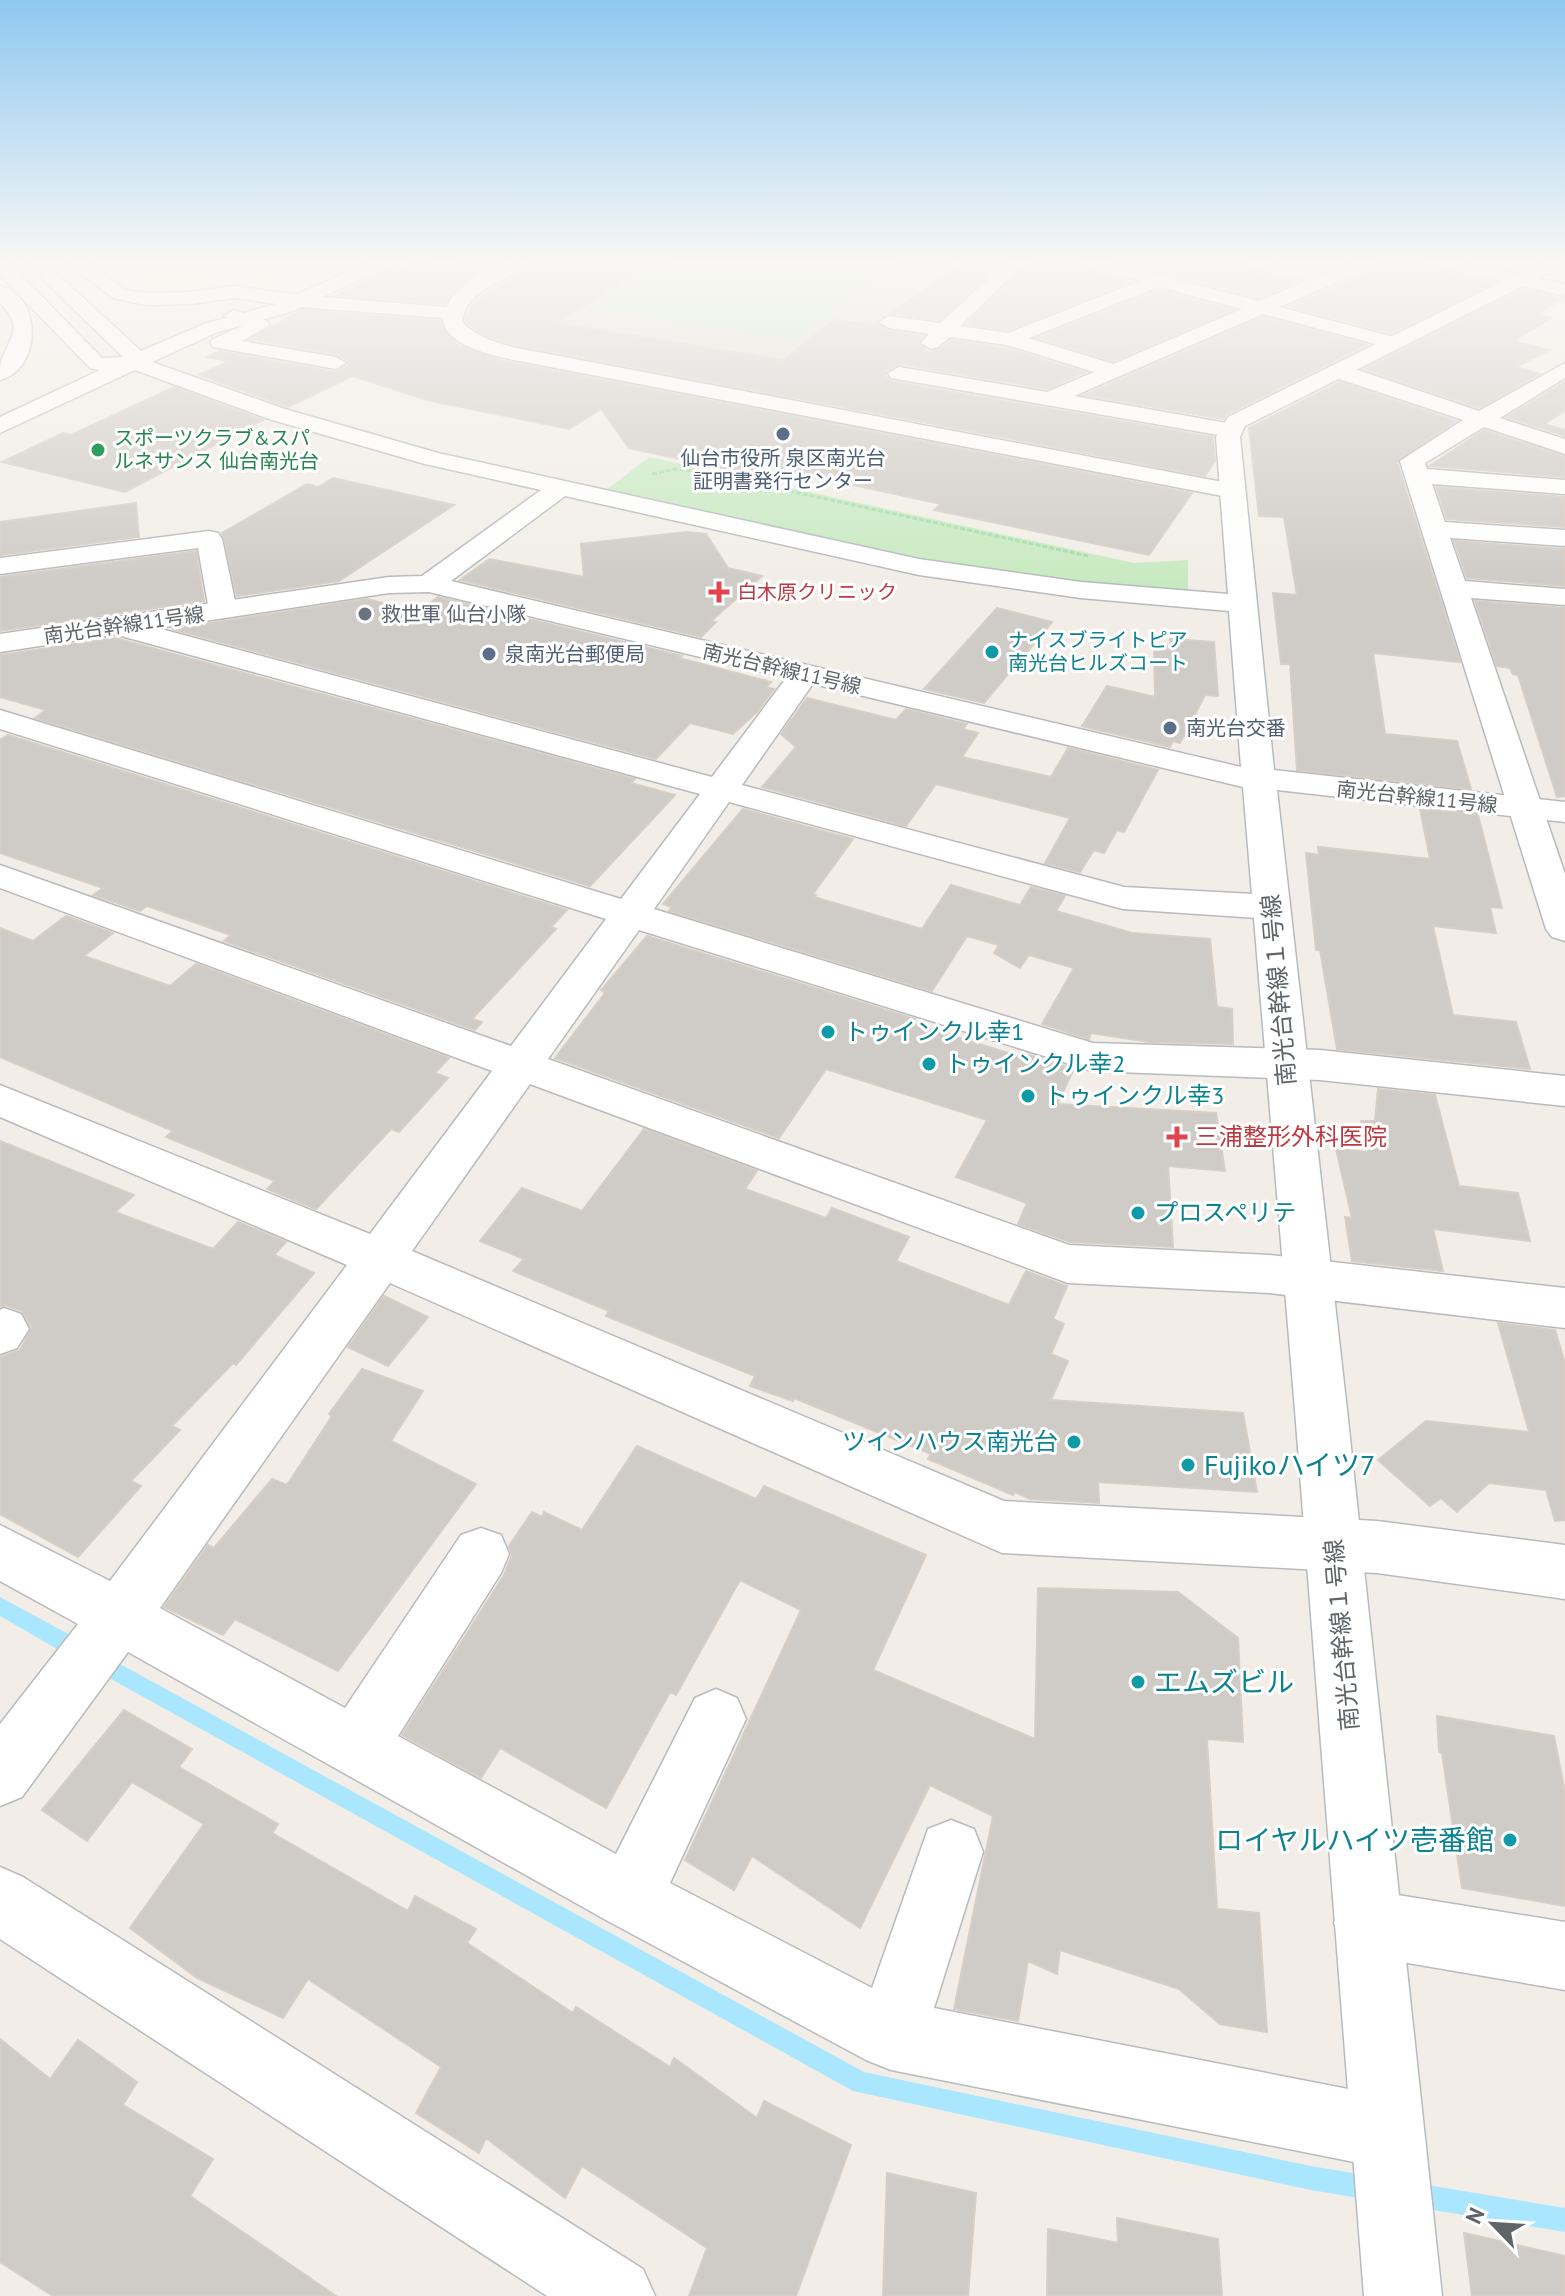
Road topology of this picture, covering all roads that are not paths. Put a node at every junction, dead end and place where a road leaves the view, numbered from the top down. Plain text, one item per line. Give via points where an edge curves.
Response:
1 (86, 369) edge
2 (108, 369) edge
3 (166, 369) edge
4 (594, 369) edge
5 (903, 369) edge
6 (1107, 369) edge
7 (1117, 369) edge
8 (1342, 369) edge
9 (1565, 369) edge
10 (1113, 371) junction
11 (1338, 371) junction
12 (899, 373) junction
13 (1047, 400) junction
14 (0, 408) edge
15 (851, 418) junction
16 (1481, 419) junction
17 (0, 426) edge
18 (1230, 430) junction
19 (1565, 447) edge
20 (1417, 476) junction
21 (561, 487) junction
22 (1565, 487) edge
23 (1233, 491) junction
24 (1434, 529) junction
25 (1565, 538) edge
26 (0, 566) edge
27 (429, 584) junction
28 (1454, 588) junction
29 (1565, 597) edge
30 (1241, 604) junction
31 (223, 610) junction
32 (120, 627) junction
33 (0, 643) edge
34 (804, 675) junction
35 (0, 719) edge
36 (1260, 780) junction
37 (719, 788) junction
38 (1526, 808) junction
39 (1565, 812) edge
40 (0, 876) edge
41 (1272, 907) junction
42 (629, 913) junction
43 (1565, 929) edge
44 (519, 1065) junction
45 (1285, 1065) junction
46 (1565, 1091) edge
47 (0, 1100) edge
48 (380, 1258) junction
49 (1307, 1278) junction
50 (1565, 1308) edge
51 (1334, 1545) junction
52 (0, 1551) edge
53 (481, 1554) dead end
54 (1565, 1572) edge
55 (102, 1640) junction
56 (716, 1719) dead end
57 (356, 1746) junction
58 (0, 1775) edge
59 (951, 1852) dead end
60 (629, 1897) junction
61 (0, 1900) edge
62 (1367, 1923) junction
63 (1565, 1956) edge
64 (891, 2035) junction
65 (1389, 2170) junction
66 (616, 2296) edge
67 (1403, 2296) edge

1 - 14 street
2 - 17 street
3 - 21 street via 277,414 433,459
4 - 15 street
5 - 12 street
6 - 10 street
7 - 10 street
8 - 11 street
9 - 16 street
10 - 13 street
11 - 16 street
11 - 18 street via 1236,422
12 - 13 street
12 - 15 street
13 - 18 street
15 - 23 street
16 - 19 street
16 - 20 street via 1412,461
18 - 23 street, 南光台幹線１号線
20 - 22 street
20 - 24 street
21 - 27 street
21 - 30 street via 930,569
23 - 30 street, 南光台幹線１号線
24 - 25 street
24 - 28 street
26 - 31 street via 209,539
27 - 31 street, 南光台幹線11号線 via 389,585
27 - 34 street, 南光台幹線11号線
28 - 29 street
28 - 38 street
30 - 36 street, 南光台幹線１号線
31 - 32 street, 南光台幹線11号線
32 - 33 street, 南光台幹線11号線
32 - 37 street
34 - 36 street, 南光台幹線11号線
34 - 37 street
35 - 42 street
36 - 38 street, 南光台幹線11号線
36 - 41 street, 南光台幹線１号線
37 - 41 street via 1123,898
37 - 42 street
38 - 39 street, 南光台幹線11号線
38 - 43 street
40 - 44 street
41 - 45 street, 南光台幹線１号線
42 - 44 street
42 - 45 street via 1092,1057
44 - 48 street
44 - 49 street via 1068,1264
45 - 46 street
45 - 49 street, 南光台幹線１号線
47 - 48 street
48 - 51 street via 1002,1527
48 - 55 street
49 - 50 street
49 - 51 street, 南光台幹線１号線
51 - 54 street
51 - 62 street, 南光台幹線１号線
52 - 55 street
53 - 57 street
55 - 57 street
55 - 58 street
56 - 60 street
57 - 60 street
59 - 64 street
60 - 64 street
61 - 66 street
62 - 63 street
62 - 65 street, 南光台幹線１号線
64 - 65 street
65 - 67 street, 南光台幹線１号線

